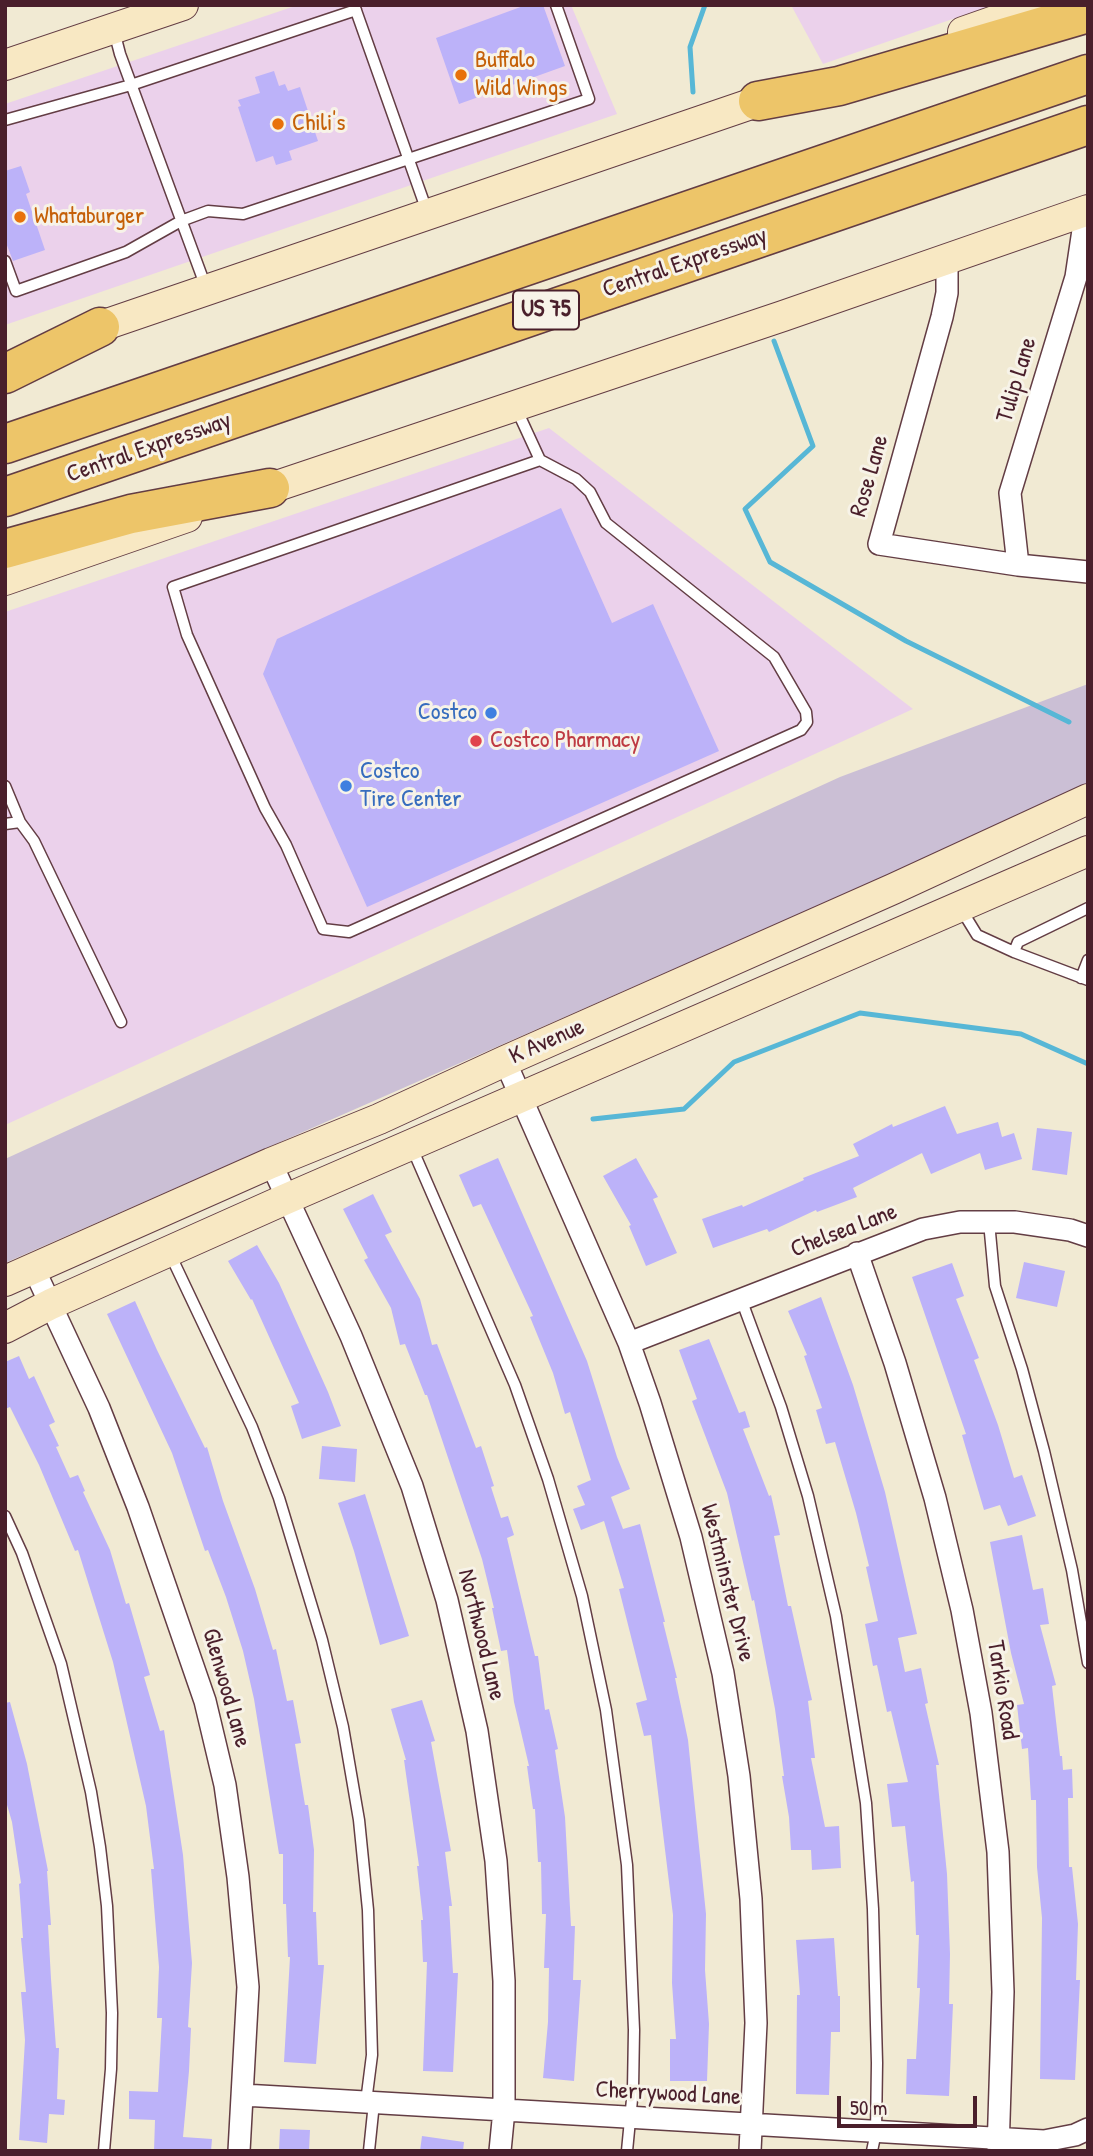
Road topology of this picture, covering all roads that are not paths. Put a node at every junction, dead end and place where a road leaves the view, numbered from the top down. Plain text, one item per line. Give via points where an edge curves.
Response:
1 (183, 5) edge
2 (556, 5) edge
3 (1040, 5) edge
4 (355, 8) edge
5 (153, 10) edge
6 (1088, 13) edge
7 (114, 29) junction
8 (5, 65) edge
9 (1088, 74) edge
10 (131, 85) junction
11 (758, 101) junction
12 (5, 120) edge
13 (1088, 125) edge
14 (409, 159) junction
15 (1087, 210) edge
16 (429, 214) junction
17 (181, 220) junction
18 (947, 258) junction
19 (5, 261) edge
20 (207, 290) junction
21 (11, 293) edge
22 (100, 327) junction
23 (5, 359) edge
24 (5, 374) edge
25 (515, 405) junction
26 (5, 444) edge
27 (540, 460) junction
28 (271, 488) junction
29 (5, 497) edge
30 (5, 549) edge
31 (1018, 565) junction
32 (1088, 572) edge
33 (5, 580) edge
34 (5, 786) edge
35 (1077, 804) edge
36 (20, 822) junction
37 (5, 824) edge
38 (1087, 854) edge
39 (960, 907) junction
40 (1088, 908) edge
41 (1014, 952) junction
42 (1088, 960) edge
43 (1084, 979) edge
44 (121, 1022) dead end
45 (505, 1061) junction
46 (522, 1098) junction
47 (411, 1146) junction
48 (271, 1163) junction
49 (286, 1199) junction
50 (989, 1222) junction
51 (1088, 1236) edge
52 (169, 1251) junction
53 (857, 1253) junction
54 (33, 1267) junction
55 (5, 1281) edge
56 (741, 1299) junction
57 (51, 1304) junction
58 (5, 1328) edge
59 (629, 1343) junction
60 (5, 1516) edge
61 (1088, 1663) edge
62 (243, 2095) junction
63 (370, 2102) junction
64 (504, 2110) junction
65 (629, 2118) junction
66 (752, 2125) junction
67 (1088, 2129) edge
68 (874, 2141) edge
69 (999, 2145) edge
70 (104, 2151) edge
71 (239, 2151) edge
72 (369, 2151) edge
73 (500, 2151) edge
74 (627, 2151) edge
75 (750, 2151) edge

1 - 5 main road
2 - 14 lane via 589,99
3 - 11 main road
4 - 10 lane
4 - 14 lane
5 - 7 main road
6 - 11 highway via 839,86
7 - 8 main road
7 - 10 lane
9 - 26 highway, Central Expressway / US 75
10 - 12 lane
10 - 17 lane
11 - 16 main road
13 - 29 highway, Central Expressway / US 75
14 - 16 lane
14 - 17 lane via 243,214 208,211
15 - 18 main road
15 - 31 street, Tulip Lane via 1076,277 1010,493
16 - 20 main road
17 - 20 lane
17 - 21 lane via 126,252
18 - 25 main road
18 - 31 street, Rose Lane via 942,317 879,544
19 - 21 lane
20 - 22 main road
22 - 23 main road
22 - 24 highway
25 - 27 lane
25 - 28 main road
27 - 27 lane via 173,587 187,635 323,929 349,933 801,730 807,722 806,712 774,657 606,523 590,492 576,479
28 - 30 highway via 131,514
28 - 33 main road
31 - 32 street, Rose Lane
34 - 36 lane
35 - 38 main road
35 - 45 main road, K Avenue
36 - 37 lane
36 - 44 lane via 34,841
38 - 39 main road, K Avenue
39 - 41 lane via 977,935
39 - 46 main road, K Avenue
40 - 41 lane via 1017,942
41 - 43 lane
42 - 43 lane
45 - 46 street, Westminster Drive
45 - 48 main road, K Avenue
46 - 47 main road, K Avenue
46 - 59 street, Westminster Drive
47 - 49 main road, K Avenue
47 - 65 lane via 515,1385 582,1596 606,1710 627,1865 634,2030
48 - 49 street, Northwood Lane
48 - 54 main road, K Avenue
49 - 52 main road, K Avenue
49 - 64 street, Northwood Lane via 351,1336 407,1473 447,1600 477,1731 496,1861 505,1981
50 - 51 street, Chelsea Lane via 1015,1222
50 - 53 street, Chelsea Lane via 923,1228
50 - 61 lane via 995,1286 1044,1451
52 - 57 main road, K Avenue
52 - 63 lane via 252,1427 279,1497 333,1686 350,1761 368,1910
53 - 56 street, Chelsea Lane
53 - 69 street, Tarkio Road via 935,1498 981,1713 998,1866 1003,1992
54 - 55 main road, K Avenue
54 - 57 street, Glenwood Lane
56 - 59 street, Chelsea Lane
56 - 68 lane via 808,1496 836,1616 866,1803 877,2063
57 - 58 main road, K Avenue
57 - 62 street, Glenwood Lane via 138,1507 214,1737 238,1877 248,1987
59 - 66 street, Westminster Drive via 691,1537 723,1672 751,1899 756,2023
60 - 70 lane via 61,1664 100,1847 112,2013
62 - 63 street, Cherrywood Lane
62 - 71 street, Glenwood Lane
63 - 64 street, Cherrywood Lane
63 - 72 lane
64 - 65 street, Cherrywood Lane
64 - 73 street, Northwood Lane
65 - 66 street, Cherrywood Lane
65 - 74 lane
66 - 68 street, Cherrywood Lane
66 - 75 street, Westminster Drive
67 - 69 street, Cherrywood Lane via 1044,2141
68 - 69 street, Cherrywood Lane

